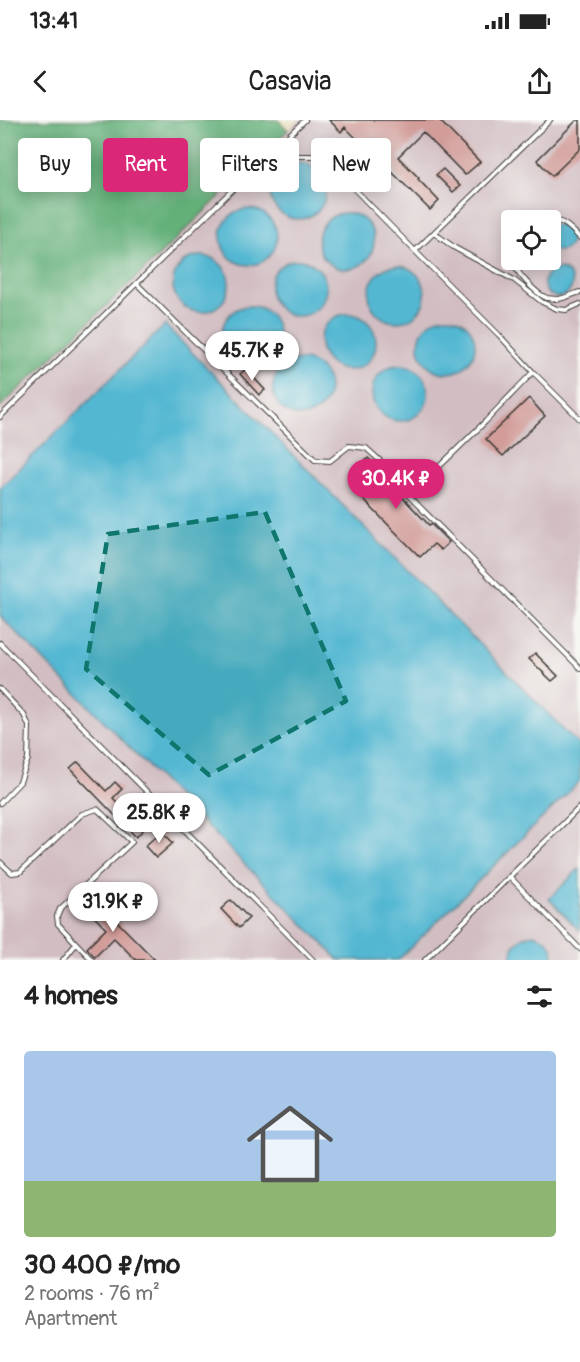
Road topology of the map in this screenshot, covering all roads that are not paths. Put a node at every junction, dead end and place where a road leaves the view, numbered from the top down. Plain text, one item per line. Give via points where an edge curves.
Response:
1 (305, 120) edge
2 (550, 120) edge
3 (286, 138) edge
4 (299, 156) edge
5 (230, 192) edge
6 (561, 222) edge
7 (434, 233) junction
8 (580, 238) edge
9 (415, 251) junction
10 (517, 270) edge
11 (136, 284) junction
12 (580, 292) edge
13 (580, 304) edge
14 (533, 372) junction
15 (0, 417) edge
16 (580, 419) edge
17 (409, 495) junction
18 (0, 643) edge
19 (580, 668) edge
20 (0, 689) edge
21 (0, 803) edge
22 (580, 807) edge
23 (0, 862) edge
24 (510, 877) junction
25 (76, 944) junction
26 (580, 949) edge
27 (63, 960) edge
28 (92, 960) edge
29 (313, 960) edge
30 (425, 960) edge

1 - 3 lane
2 - 7 lane
4 - 9 lane via 322,156
5 - 11 lane
6 - 8 lane
7 - 9 lane
7 - 13 lane via 557,309
9 - 14 lane
10 - 12 lane via 548,298 561,299
11 - 15 lane
11 - 17 lane via 315,460 330,461 349,446 366,448
14 - 16 lane
14 - 17 lane
17 - 19 lane
18 - 29 lane
20 - 21 lane via 29,726 27,759 20,782
22 - 24 lane
23 - 25 lane via 12,873 20,872 82,814 97,809 132,842 60,909 58,924
24 - 26 lane
24 - 30 lane
25 - 27 lane
25 - 28 lane

